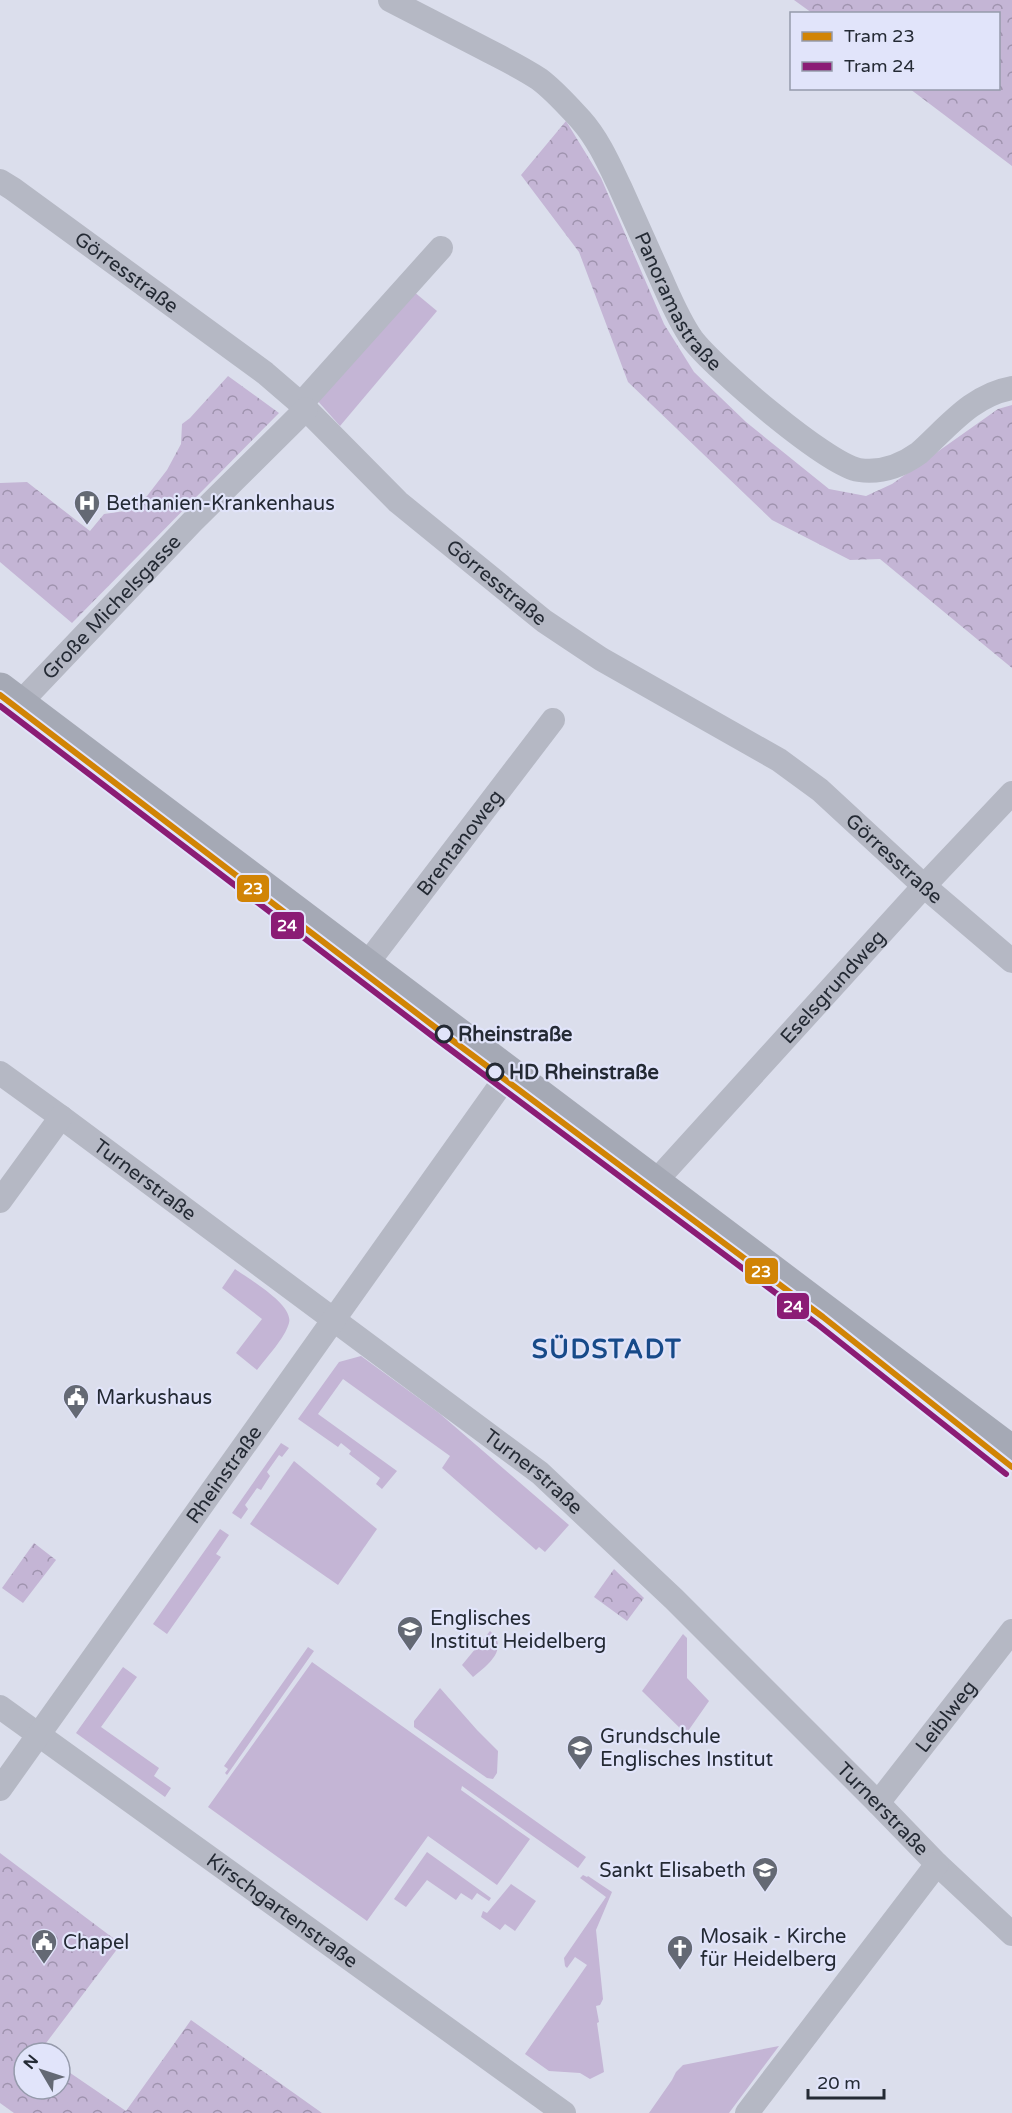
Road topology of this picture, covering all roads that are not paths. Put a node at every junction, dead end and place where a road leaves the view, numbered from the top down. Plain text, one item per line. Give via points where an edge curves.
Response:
1 (390, 0) edge
2 (0, 181) edge
3 (441, 248) dead end
4 (1012, 388) edge
5 (304, 406) junction
6 (10, 696) edge
7 (553, 720) dead end
8 (1012, 793) edge
9 (924, 886) junction
10 (1012, 961) edge
11 (366, 965) junction
12 (0, 1073) edge
13 (509, 1073) junction
14 (61, 1116) junction
15 (655, 1182) junction
16 (0, 1201) edge
17 (334, 1318) junction
18 (1012, 1452) edge
19 (1012, 1631) edge
20 (0, 1707) edge
21 (39, 1736) junction
22 (0, 1790) edge
23 (878, 1803) junction
24 (937, 1864) junction
25 (1012, 1934) edge
26 (564, 2113) edge
27 (747, 2113) edge

1 - 4 street, Panoramastraße via 516,65 571,108 609,165 676,311 693,339 715,365 751,396 841,464 876,471 894,467 909,460 971,405 993,392
2 - 5 street, Görresstraße via 265,373
3 - 5 street, Große Michelsgasse
5 - 6 street, Große Michelsgasse via 192,522
5 - 9 street, Görresstraße via 398,502 544,621 601,659 779,760 820,790
6 - 11 main road
7 - 11 street, Brentanoweg
8 - 9 street, Eselsgrundweg
9 - 10 street, Görresstraße
9 - 15 street, Eselsgrundweg
11 - 13 main road
12 - 14 street, Turnerstraße
13 - 15 main road
13 - 17 street, Rheinstraße
14 - 16 street
14 - 17 street, Turnerstraße
15 - 18 main road
17 - 21 street, Rheinstraße
17 - 23 street, Turnerstraße via 540,1473 666,1591
19 - 23 street, Leiblweg
20 - 21 street, Kirschgartenstraße
21 - 22 street, Rheinstraße
21 - 26 street, Kirschgartenstraße
23 - 24 street, Turnerstraße
24 - 25 street, Turnerstraße
24 - 27 street

